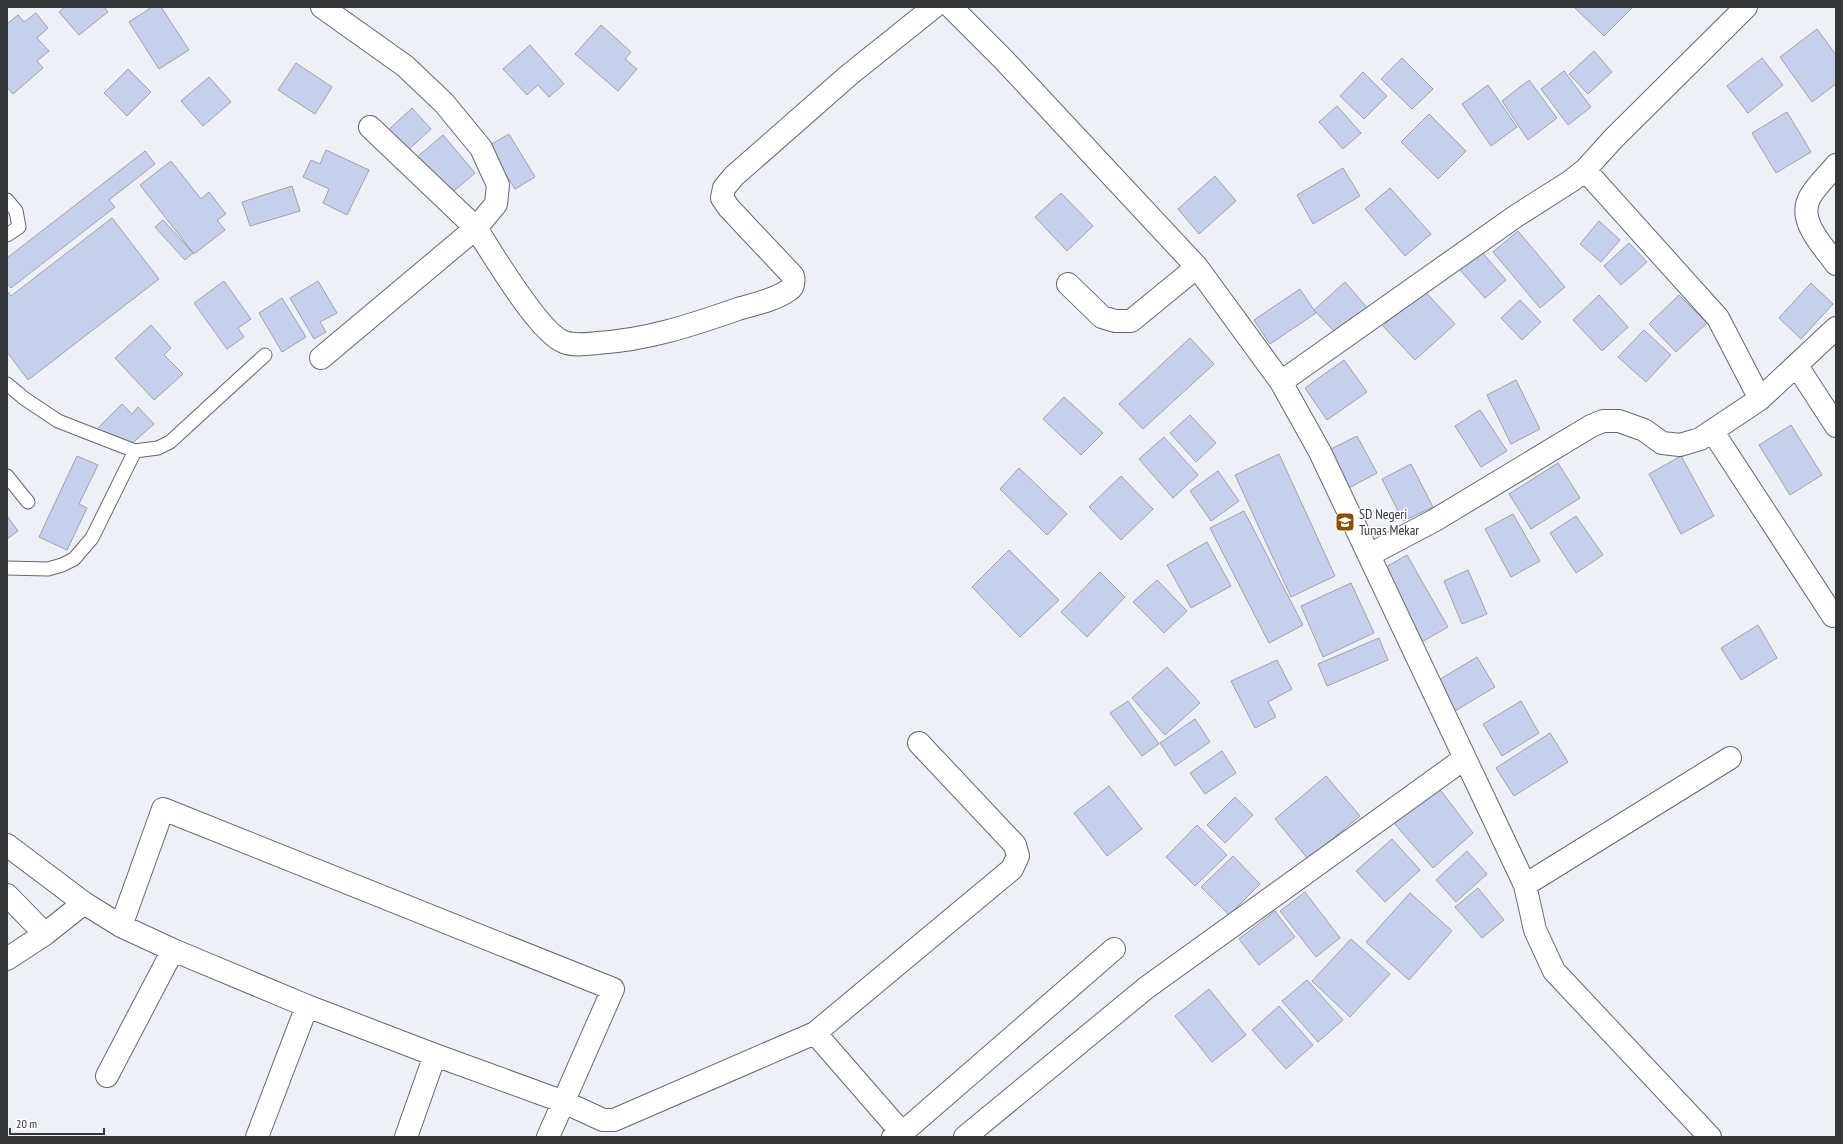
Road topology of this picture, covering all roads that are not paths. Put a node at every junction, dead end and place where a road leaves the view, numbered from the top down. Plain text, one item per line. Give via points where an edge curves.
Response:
1 (322, 7) edge
2 (934, 7) edge
3 (950, 7) edge
4 (1746, 7) edge
5 (370, 127) dead end
6 (1836, 165) edge
7 (1585, 170) junction
8 (7, 200) edge
9 (476, 228) junction
10 (7, 235) edge
11 (1836, 264) edge
12 (1197, 267) junction
13 (1068, 284) dead end
14 (1836, 328) edge
15 (265, 355) dead end
16 (321, 358) dead end
17 (1797, 366) junction
18 (1281, 382) junction
19 (7, 384) edge
20 (1760, 399) junction
21 (1836, 426) edge
22 (1713, 432) junction
23 (135, 451) junction
24 (7, 476) edge
25 (28, 502) dead end
26 (1369, 555) junction
27 (7, 568) edge
28 (1833, 616) dead end
29 (919, 743) dead end
30 (1465, 758) junction
31 (1730, 758) dead end
32 (7, 845) edge
33 (1525, 885) junction
34 (7, 895) edge
35 (84, 903) junction
36 (121, 926) junction
37 (45, 934) junction
38 (1114, 949) dead end
39 (173, 950) junction
40 (7, 959) edge
41 (307, 1006) junction
42 (816, 1033) junction
43 (435, 1056) junction
44 (108, 1076) dead end
45 (564, 1102) junction
46 (898, 1135) edge
47 (257, 1137) edge
48 (406, 1137) edge
49 (548, 1137) edge
50 (965, 1137) edge
51 (1710, 1137) edge

1 - 9 street via 405,66 444,102 481,148 498,185 496,204
2 - 9 street via 848,75 745,166 724,188 722,198 729,208 794,276 791,289 768,300 660,335 619,342 565,343 555,338 524,301
3 - 12 street via 1004,60
4 - 7 street
5 - 9 street
6 - 11 street via 1808,199 1807,215 1813,232
7 - 18 street via 1478,242
7 - 20 street via 1718,318
8 - 10 lane via 16,211 19,227
9 - 16 street
12 - 13 street via 1131,321 1115,321 1102,317
12 - 18 street
14 - 17 street
15 - 23 lane via 170,442 158,448
17 - 20 street
17 - 21 street
18 - 26 street via 1320,452
19 - 23 lane via 58,421
20 - 22 street
22 - 26 street via 1680,445 1662,443 1644,430 1619,421 1604,421 1590,426 1435,520
22 - 28 street
23 - 27 lane via 92,538 74,559 62,566 48,569
24 - 25 lane
26 - 30 street
29 - 42 street via 1015,845 1018,856 1012,869
30 - 33 street
30 - 50 street via 1146,988
31 - 33 street
32 - 35 street
33 - 51 street via 1535,930 1554,971
34 - 37 street
35 - 36 street
35 - 37 street
36 - 39 street
36 - 45 street via 163,809 613,989
37 - 40 street
38 - 46 street
39 - 41 street
39 - 44 street
41 - 43 street
41 - 47 street
42 - 45 street via 625,1117 603,1120
42 - 46 street
43 - 45 street
43 - 48 street
45 - 49 street

